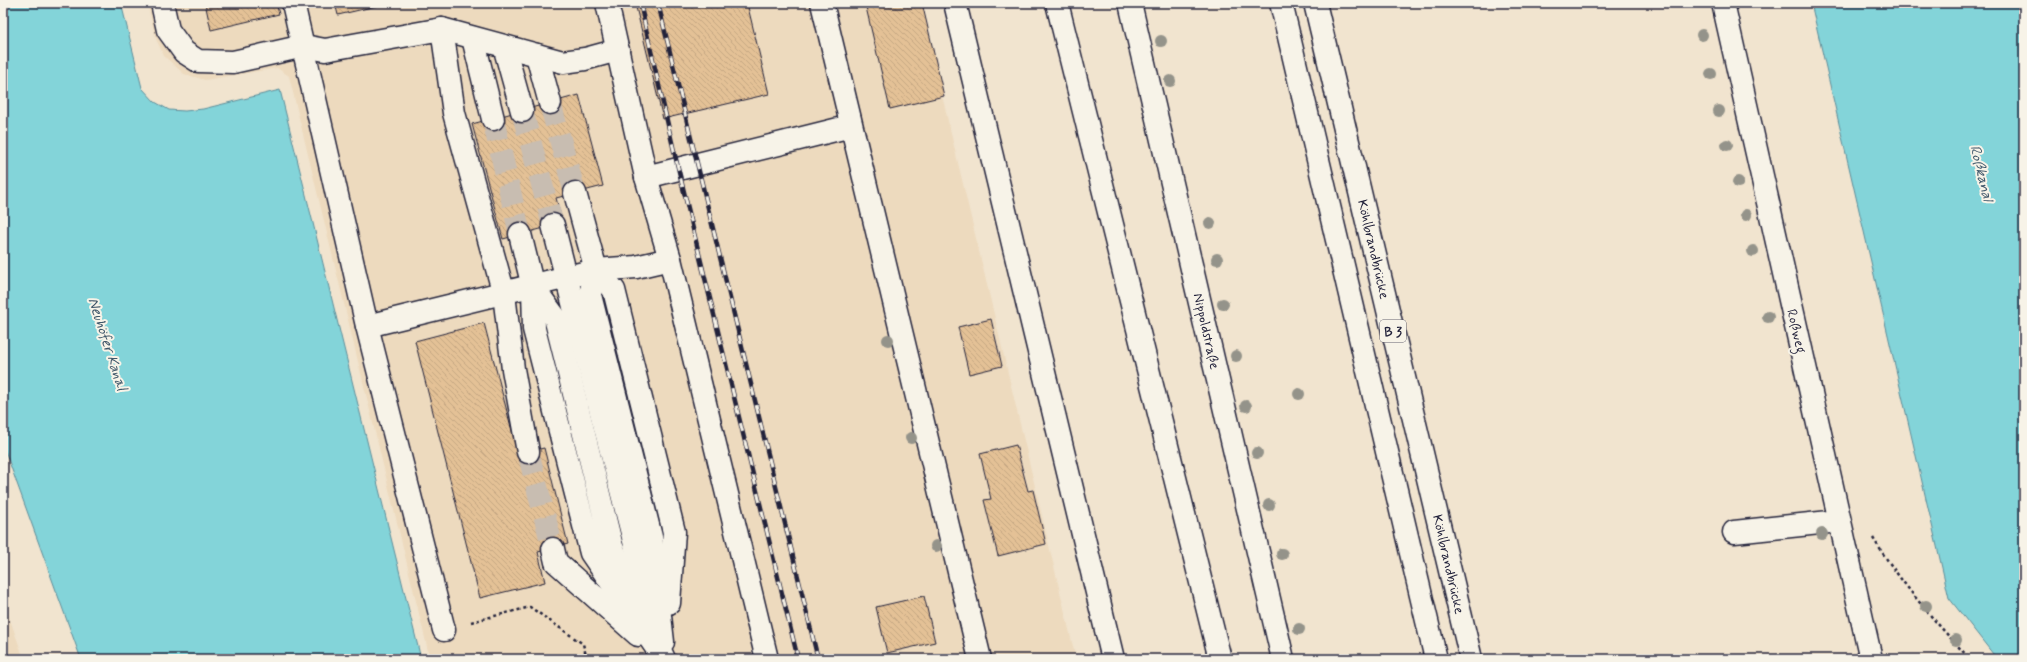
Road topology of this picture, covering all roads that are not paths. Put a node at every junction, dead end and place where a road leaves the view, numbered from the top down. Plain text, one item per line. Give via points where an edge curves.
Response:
1 (162, 3) edge
2 (293, 3) edge
3 (607, 3) edge
4 (822, 3) edge
5 (955, 3) edge
6 (1057, 3) edge
7 (1130, 3) edge
8 (1281, 3) edge
9 (1315, 3) edge
10 (1723, 3) edge
11 (442, 29) junction
12 (473, 38) junction
13 (304, 46) junction
14 (504, 46) junction
15 (618, 50) junction
16 (537, 55) junction
17 (550, 103) tunnel mouth
18 (522, 111) tunnel mouth
19 (493, 119) tunnel mouth
20 (851, 126) junction
21 (646, 177) junction
22 (575, 194) tunnel mouth
23 (553, 225) tunnel mouth
24 (520, 234) tunnel mouth
25 (670, 259) junction
26 (596, 270) junction
27 (568, 277) junction
28 (533, 287) junction
29 (504, 294) junction
30 (367, 326) junction
31 (528, 452) tunnel mouth
32 (1839, 521) junction
33 (1734, 532) dead end
34 (643, 540) junction
35 (555, 555) tunnel mouth
36 (444, 630) road end
37 (664, 659) edge
38 (767, 659) edge
39 (980, 659) edge
40 (1113, 659) edge
41 (1220, 659) edge
42 (1283, 659) edge
43 (1436, 659) edge
44 (1471, 659) edge
45 (1870, 659) edge

1 - 13 street via 168,30 184,52 198,61 233,62
2 - 13 street
3 - 15 street
4 - 20 street
5 - 40 street
6 - 41 street
7 - 42 street, Nippoldstraße
8 - 43 street, B 3
9 - 44 street, Köhlbrandbrücke / B 3
10 - 32 street, Roßweg
11 - 12 street
11 - 13 street via 325,50
11 - 29 street via 454,112
12 - 14 street
12 - 19 street
13 - 30 street
14 - 16 street
14 - 18 street
15 - 16 street via 563,62
15 - 21 street
16 - 17 street
20 - 21 street
20 - 39 street
21 - 25 street
22 - 26 street
23 - 27 street
24 - 28 street
25 - 26 street via 636,267
25 - 38 street
26 - 27 street
26 - 34 street via 590,295
26 - 37 street via 614,290 674,532
27 - 28 street
27 - 34 street
28 - 29 street
28 - 37 street via 555,316 612,547
28 - 37 street via 534,329 592,553
29 - 30 street
29 - 31 street via 513,370
30 - 36 street
32 - 33 street
32 - 45 street, Roßweg
34 - 37 street
35 - 37 street

